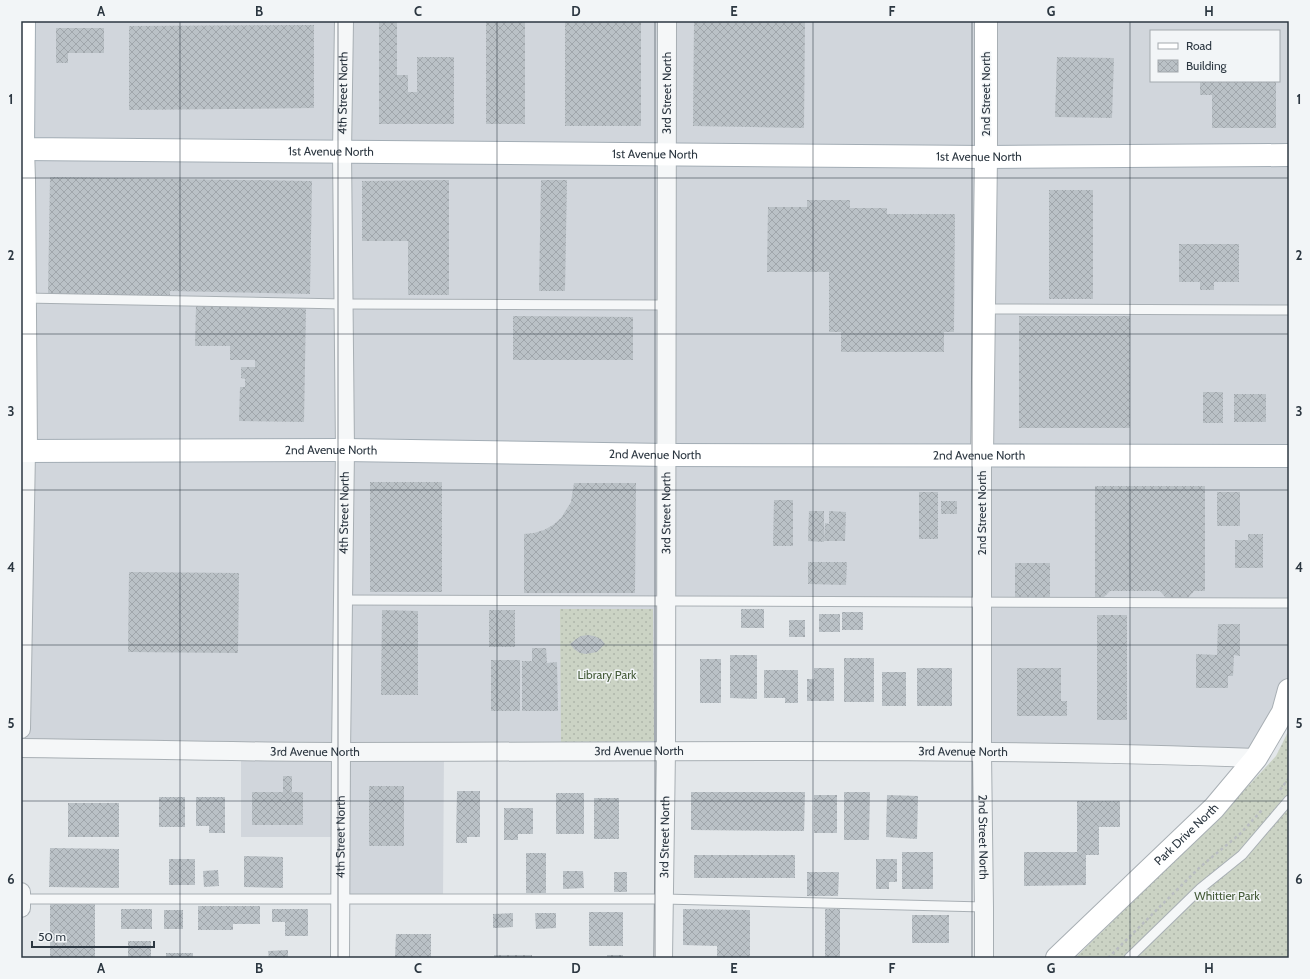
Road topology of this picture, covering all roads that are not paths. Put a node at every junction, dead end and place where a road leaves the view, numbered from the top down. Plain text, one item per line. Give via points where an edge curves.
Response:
1 (24, 21) edge
2 (344, 21) edge
3 (667, 21) edge
4 (986, 21) edge
5 (22, 149) edge
6 (342, 152) junction
7 (667, 155) junction
8 (1289, 155) edge
9 (986, 157) junction
10 (23, 298) edge
11 (344, 304) junction
12 (667, 306) junction
13 (984, 309) junction
14 (1289, 310) edge
15 (345, 450) junction
16 (24, 451) edge
17 (667, 455) junction
18 (982, 455) junction
19 (1289, 456) edge
20 (22, 600) edge
21 (343, 600) junction
22 (667, 601) junction
23 (982, 602) junction
24 (1289, 603) edge
25 (22, 657) edge
26 (1289, 690) edge
27 (21, 729) edge
28 (21, 748) edge
29 (666, 750) junction
30 (341, 752) junction
31 (982, 753) junction
32 (1256, 758) junction
33 (1289, 800) edge
34 (21, 892) edge
35 (340, 898) junction
36 (21, 899) edge
37 (664, 899) junction
38 (984, 907) junction
39 (21, 908) edge
40 (340, 958) edge
41 (663, 958) edge
42 (984, 958) edge
43 (1057, 958) edge
44 (1129, 958) edge

1 - 5 main road
2 - 6 street, 4th Street North
3 - 7 street, 3rd Street North
4 - 9 main road, 2nd Street North
5 - 6 main road, 1st Avenue North
5 - 10 main road
6 - 7 main road, 1st Avenue North
6 - 11 street, 4th Street North
7 - 9 main road, 1st Avenue North
7 - 12 street, 3rd Street North
8 - 9 main road, 1st Avenue North
9 - 13 main road, 2nd Street North
10 - 11 lane
10 - 16 main road
11 - 12 lane
11 - 15 street, 4th Street North
12 - 17 street, 3rd Street North
13 - 14 lane
13 - 18 main road, 2nd Street North
15 - 16 main road, 2nd Avenue North
15 - 17 main road, 2nd Avenue North
15 - 21 street, 4th Street North
16 - 20 street
17 - 18 main road, 2nd Avenue North
17 - 22 street, 3rd Street North
18 - 19 main road, 2nd Avenue North
18 - 23 street, 2nd Street North
20 - 25 street
21 - 22 lane
21 - 30 street, 4th Street North
22 - 23 lane
22 - 29 street, 3rd Street North
23 - 24 lane
23 - 31 street, 2nd Street North
25 - 27 street
26 - 32 main road, Park Drive North via 1283,712
28 - 30 street, 3rd Avenue North
29 - 30 street, 3rd Avenue North
29 - 31 street, 3rd Avenue North
29 - 37 street, 3rd Street North
30 - 35 street, 4th Street North
31 - 32 street, 3rd Avenue North
31 - 38 street, 2nd Street North
32 - 43 main road, Park Drive North via 1214,808
33 - 44 lane via 1242,855 1201,888
34 - 36 street
35 - 36 lane
35 - 37 lane
35 - 40 street, 4th Street North
36 - 39 street
37 - 38 lane
37 - 41 street, 3rd Street North
38 - 42 street, 2nd Street North

